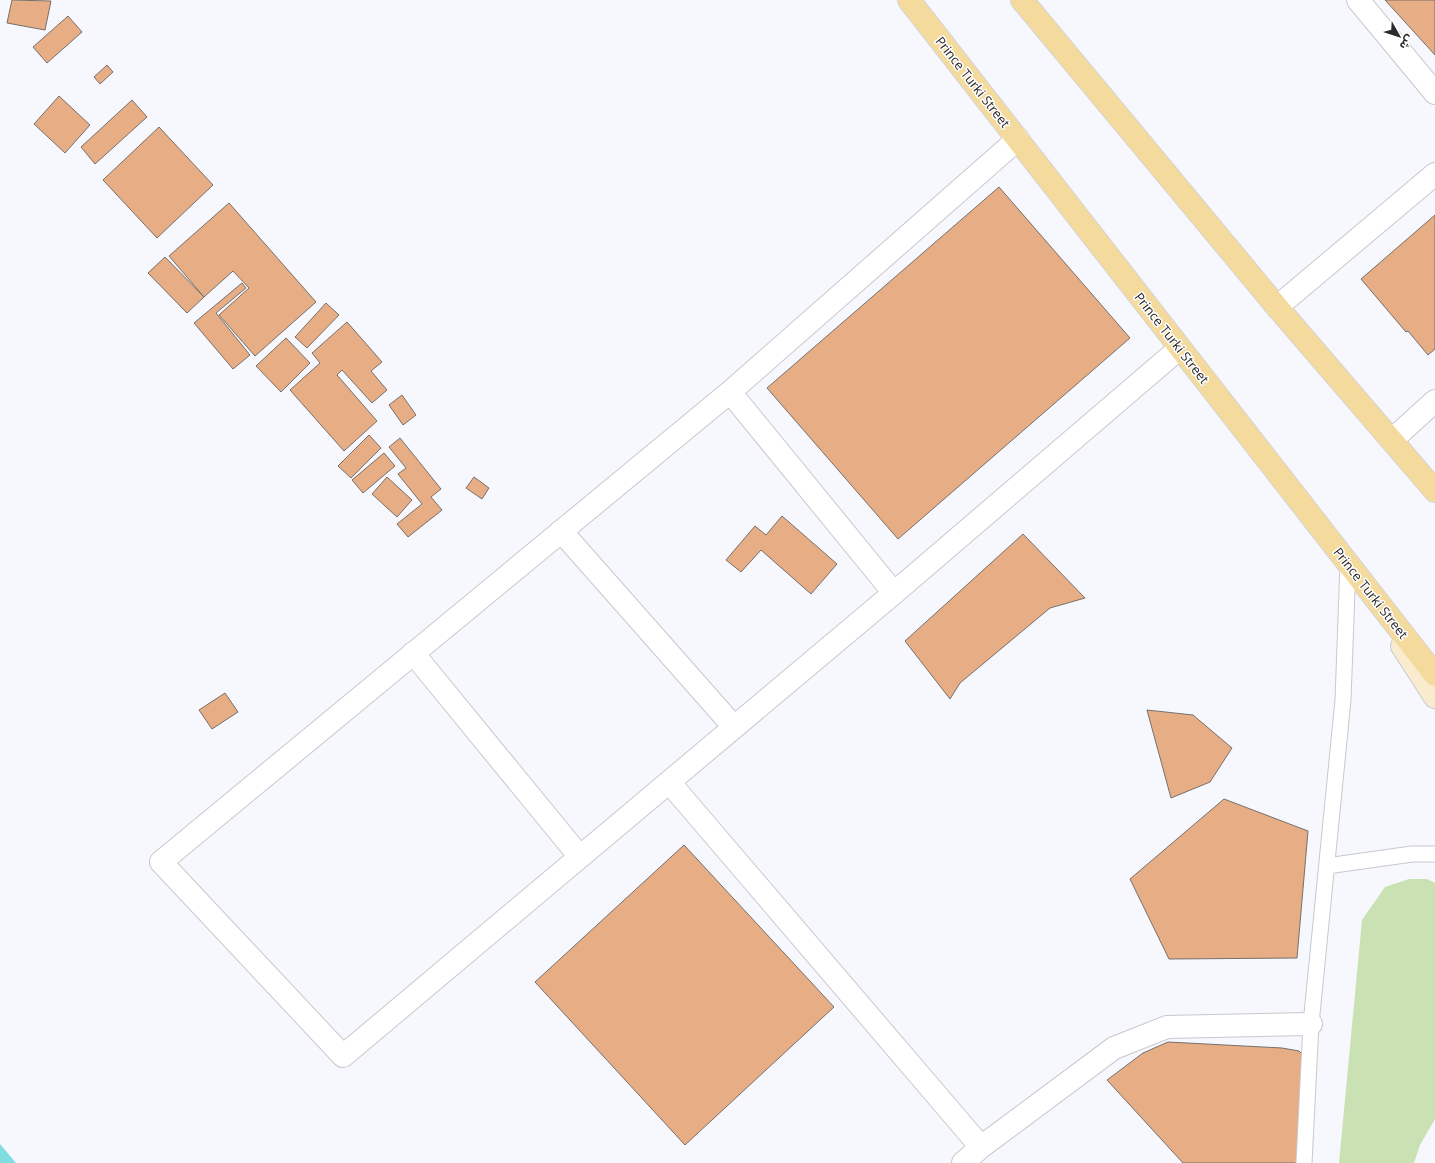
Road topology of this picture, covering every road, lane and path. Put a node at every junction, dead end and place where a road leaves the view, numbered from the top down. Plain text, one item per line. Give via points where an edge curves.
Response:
1 (909, 0) edge
2 (1022, 0) edge
3 (1358, 0) edge
4 (1435, 93) edge
5 (1018, 139) junction
6 (1435, 174) edge
7 (1277, 307) junction
8 (1180, 348) junction
9 (730, 392) junction
10 (1435, 401) edge
11 (1392, 440) junction
12 (1435, 491) edge
13 (561, 531) junction
14 (1348, 563) junction
15 (894, 593) junction
16 (1408, 640) junction
17 (414, 653) junction
18 (1435, 664) edge
19 (1435, 675) edge
20 (1435, 697) edge
21 (734, 727) junction
22 (669, 782) junction
23 (1435, 854) edge
24 (580, 856) junction
25 (1327, 866) junction
26 (1311, 1024) junction
27 (981, 1147) junction
28 (963, 1163) edge
29 (1304, 1163) edge

1 - 5 main road, Prince Turki Street
2 - 7 main road
3 - 4 street
5 - 8 main road, Prince Turki Street
5 - 9 street
6 - 7 street
7 - 11 main road
8 - 14 main road, Prince Turki Street
8 - 15 street
9 - 13 street
9 - 15 street
10 - 11 street
11 - 12 main road
13 - 17 street
13 - 21 street
14 - 16 main road, Prince Turki Street
14 - 20 street
14 - 25 lane via 1343,700
15 - 21 street
16 - 18 main road
16 - 19 main road, Prince Turki Street
17 - 24 street
17 - 24 street via 161,862 344,1056
21 - 22 street
22 - 24 street
22 - 27 street
23 - 25 lane via 1412,854
25 - 26 lane
26 - 27 street via 1167,1027 1114,1048
26 - 29 lane
27 - 28 street

